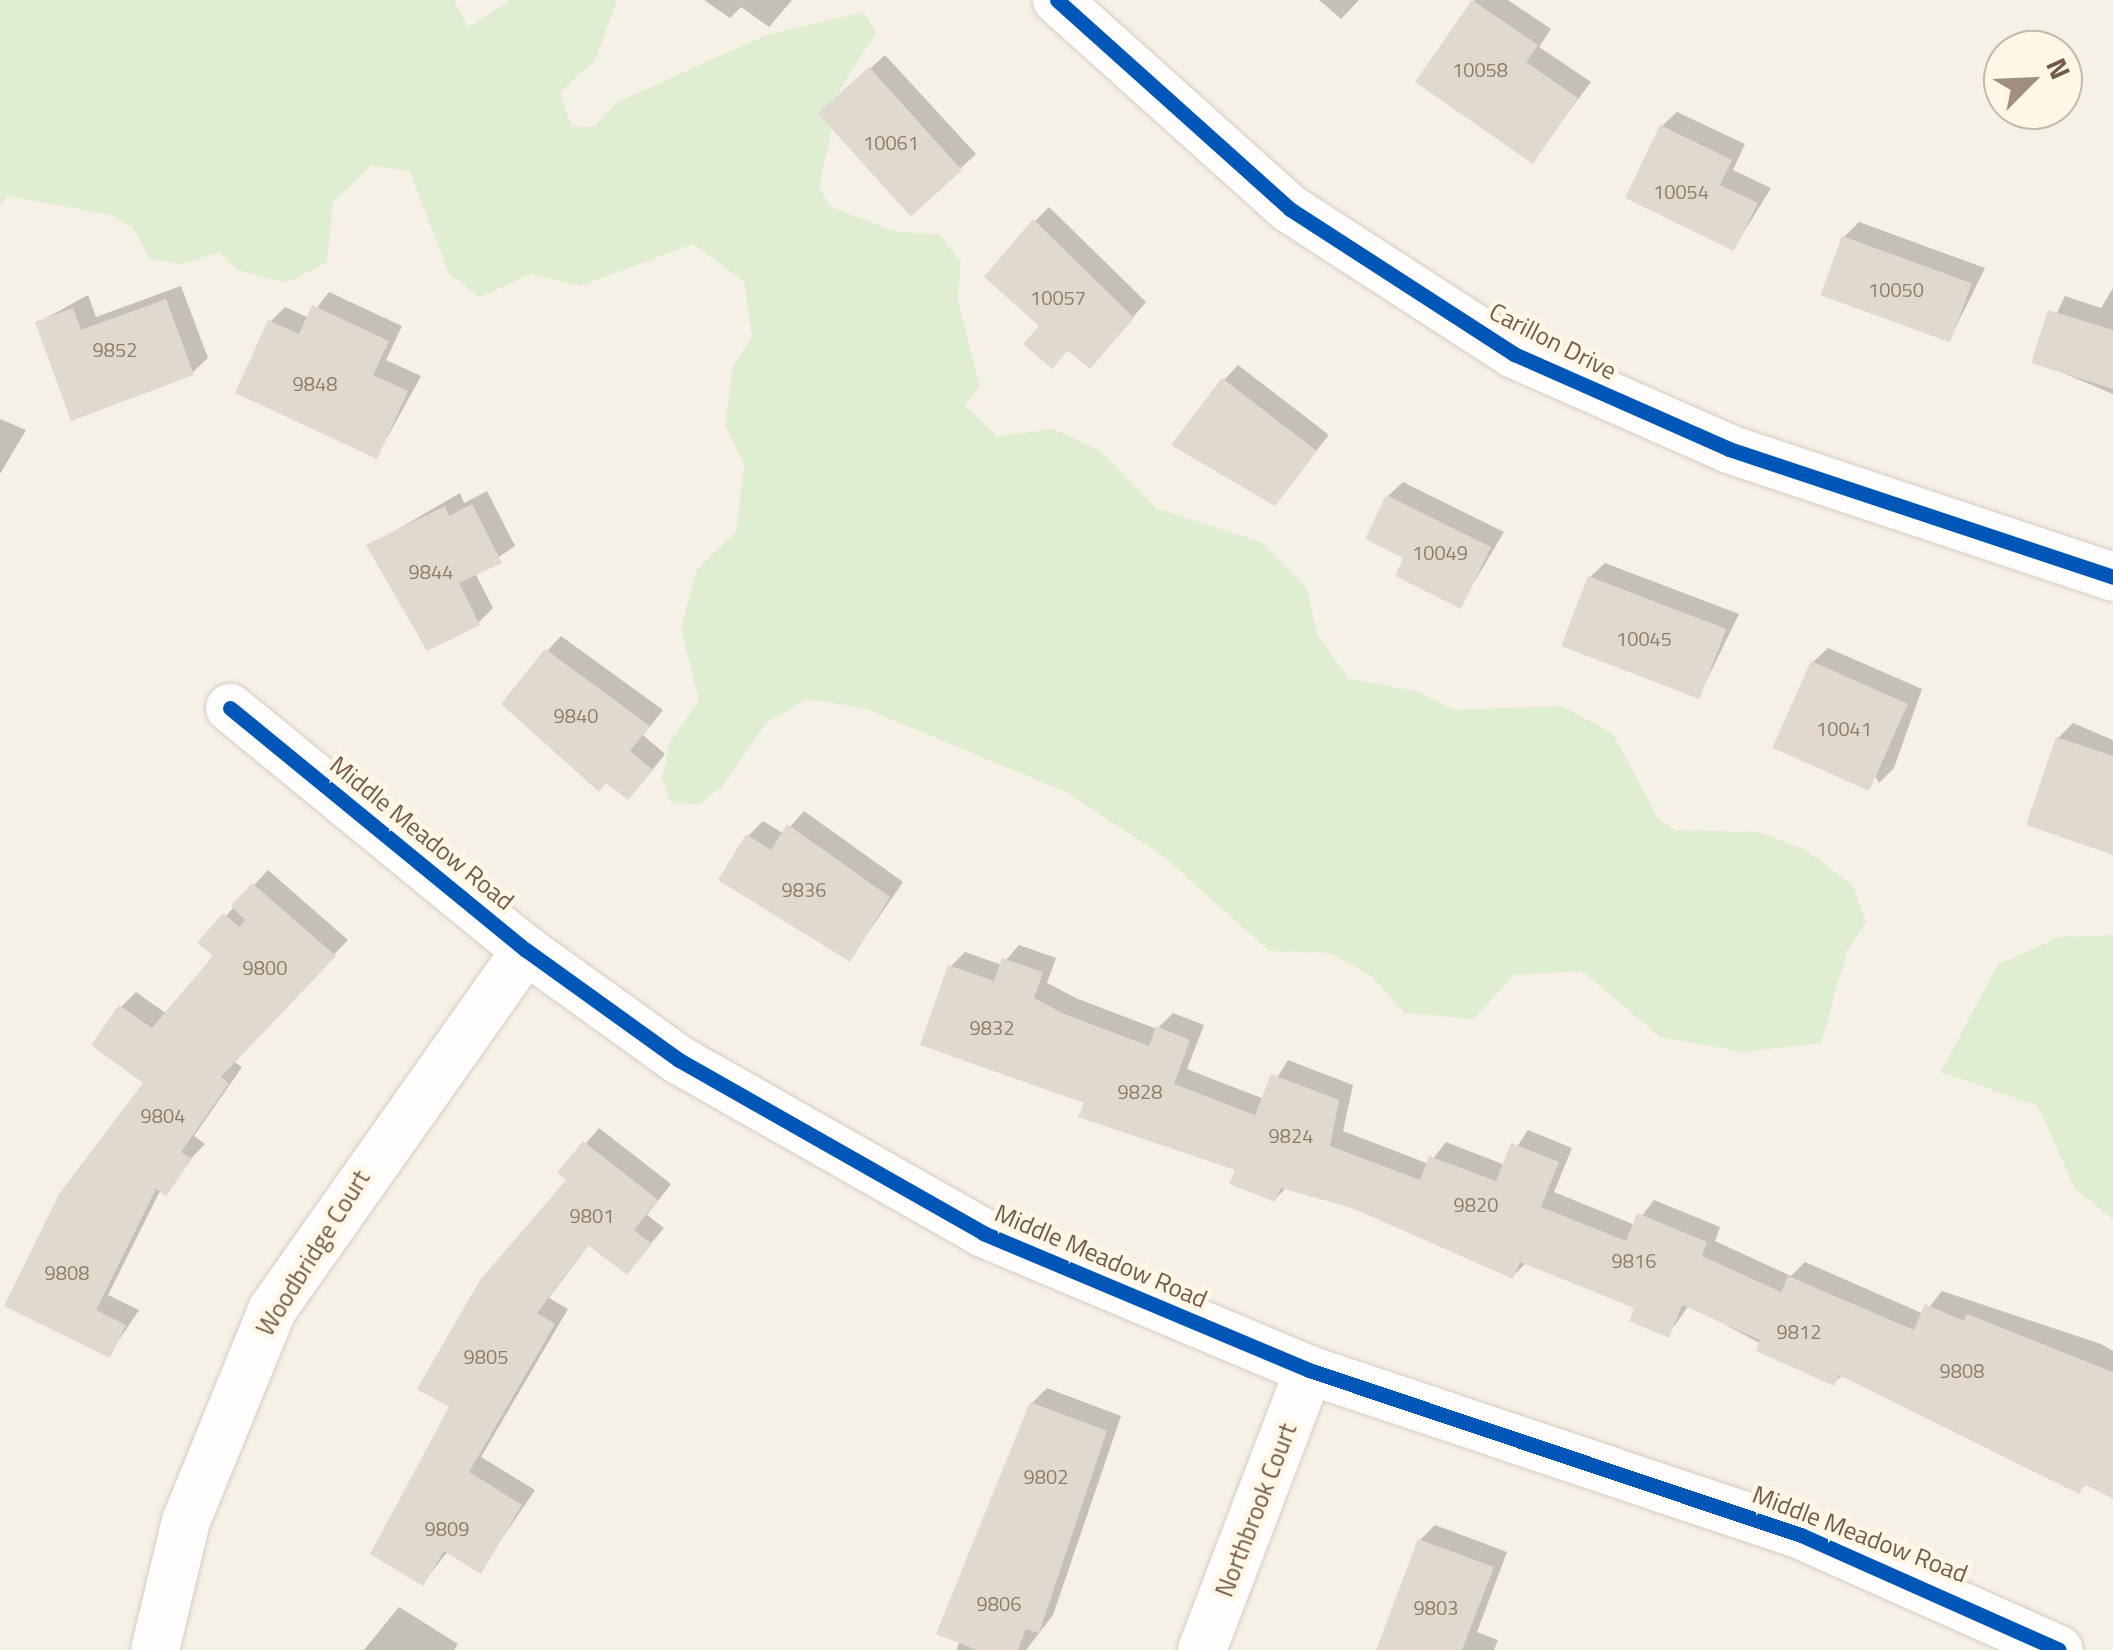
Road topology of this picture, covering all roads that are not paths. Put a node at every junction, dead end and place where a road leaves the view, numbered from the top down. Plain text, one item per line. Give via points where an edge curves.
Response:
1 (1057, 0) edge
2 (2113, 577) edge
3 (230, 708) dead end
4 (526, 950) junction
5 (1309, 1370) junction
6 (156, 1650) edge
7 (1202, 1650) edge
8 (2059, 1650) edge

1 - 2 street, Carillon Drive via 1290,209 1514,354 1729,449
3 - 4 street, Middle Meadow Road
4 - 5 street, Middle Meadow Road via 678,1060 838,1156 982,1232
4 - 6 street, Woodbridge Court via 272,1310 186,1522
5 - 7 street, Northbrook Court
5 - 8 street, Middle Meadow Road via 1801,1535

